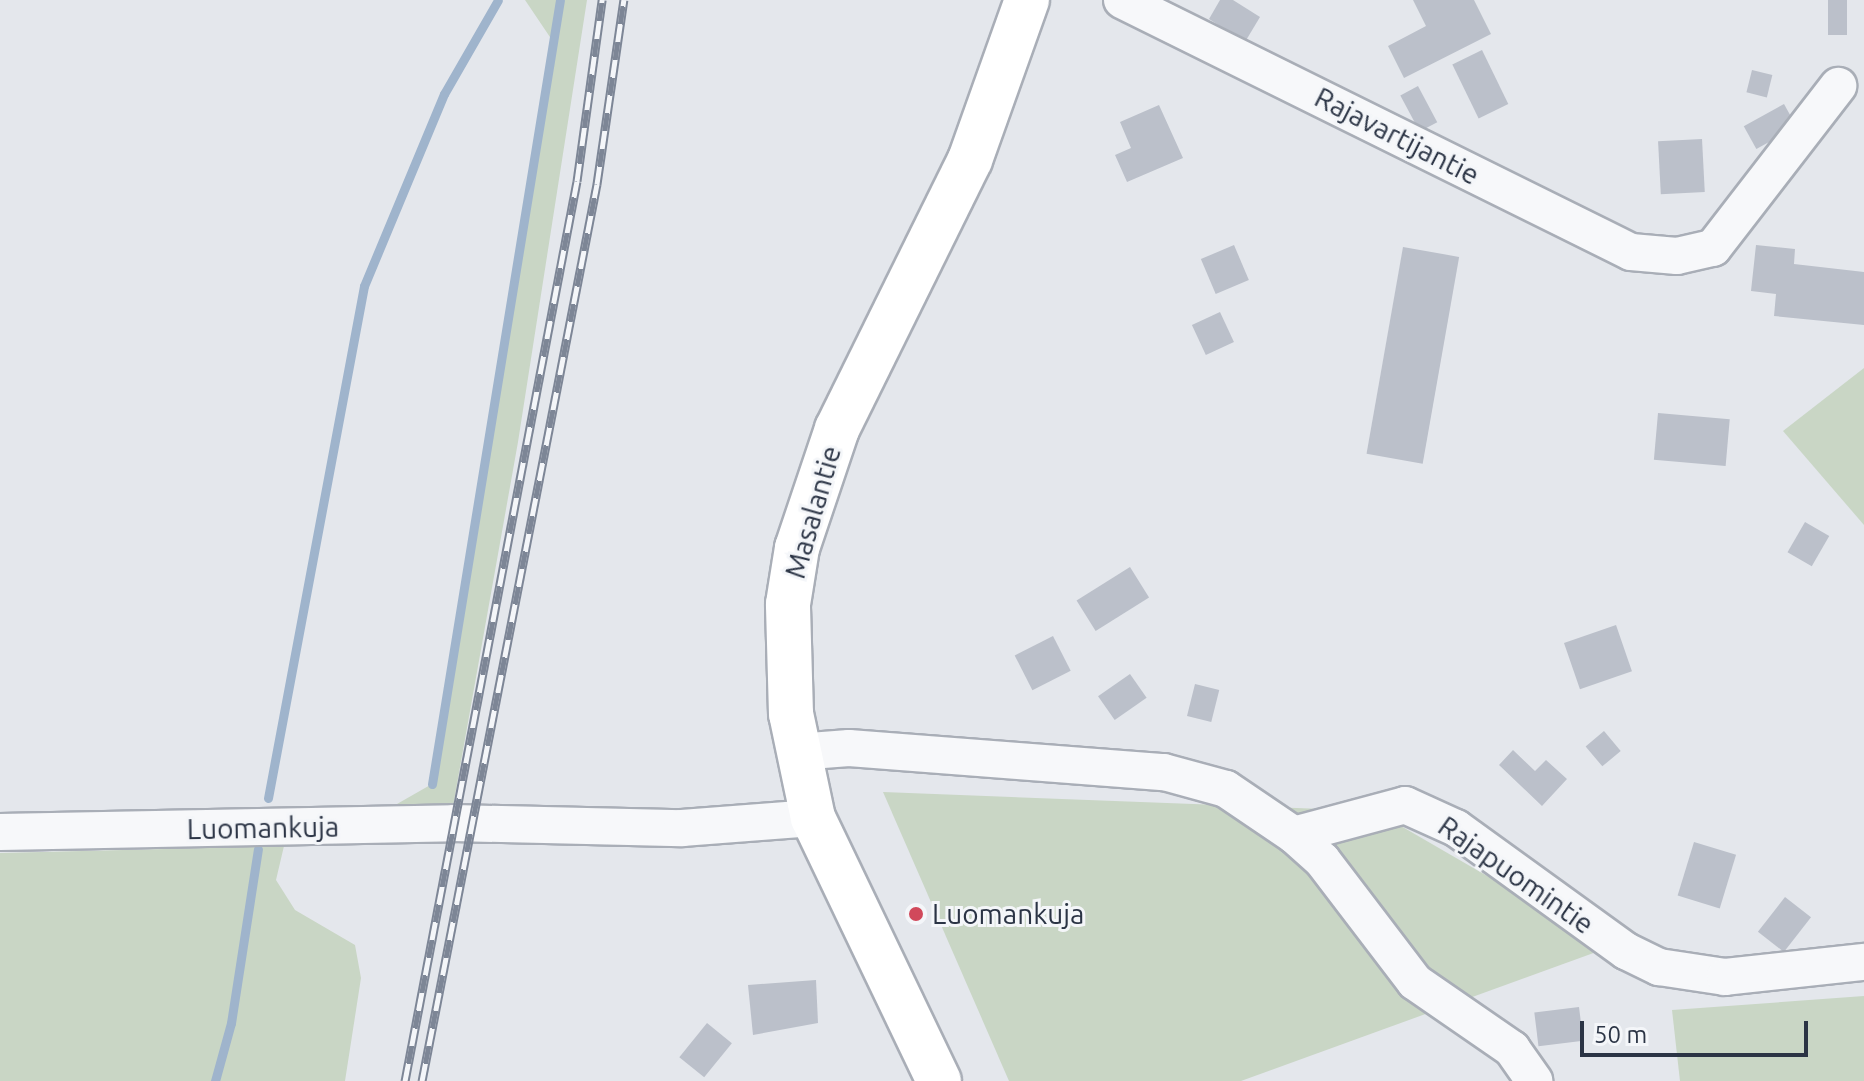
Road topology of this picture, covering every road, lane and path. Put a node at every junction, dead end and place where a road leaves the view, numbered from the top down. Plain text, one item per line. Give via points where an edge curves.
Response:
1 (1027, 0) edge
2 (1122, 0) edge
3 (1838, 86) dead end
4 (797, 752) junction
5 (813, 818) junction
6 (0, 832) edge
7 (1294, 835) junction
8 (1864, 962) edge
9 (939, 1081) edge
10 (1534, 1081) edge

1 - 4 street, Masalantie via 970,160 837,429 816,483 788,604
2 - 3 street, Rajavartijantie via 1631,252 1677,256 1713,248
4 - 5 street, Masalantie
4 - 7 street via 849,748 1164,772 1226,789
5 - 6 street, Luomankuja via 682,828 454,823
5 - 9 street, Masalantie
7 - 8 street, Rajapuomintie via 1405,805 1456,828 1626,951 1659,967 1725,977
7 - 10 street via 1322,860 1415,982 1512,1049

